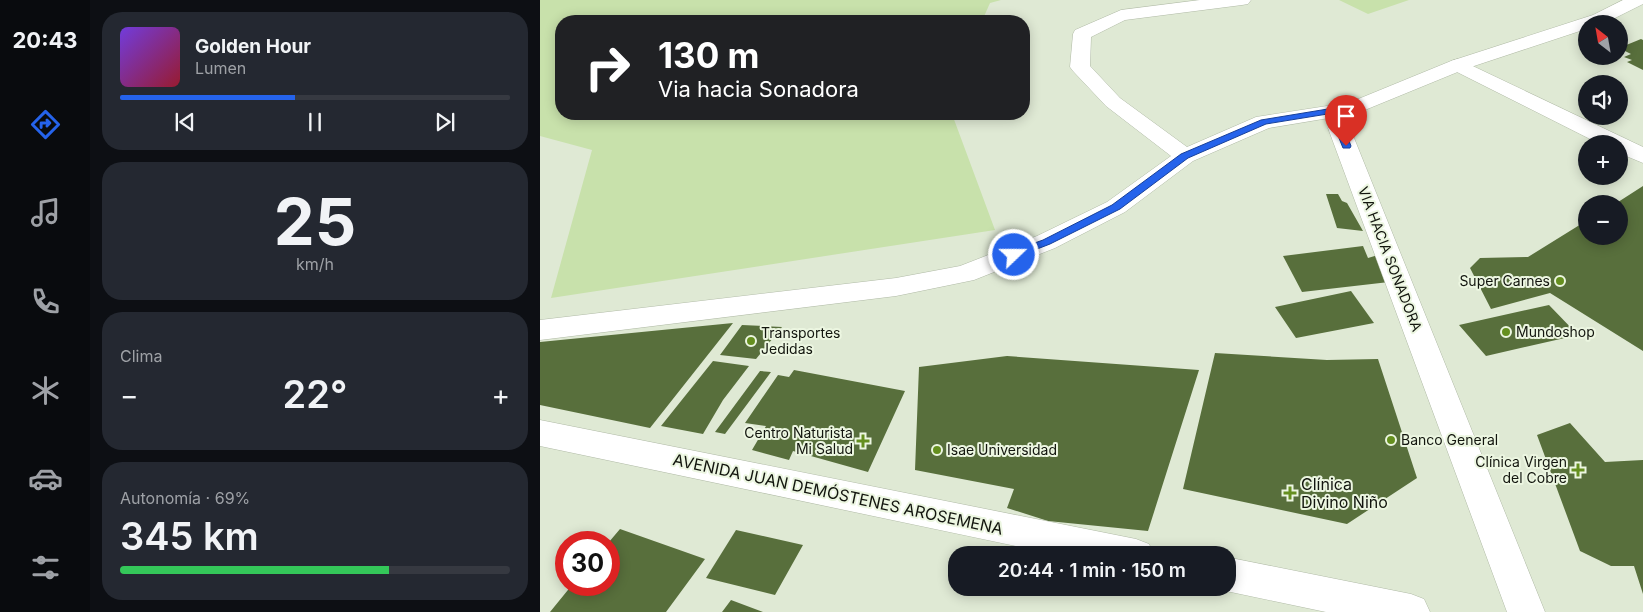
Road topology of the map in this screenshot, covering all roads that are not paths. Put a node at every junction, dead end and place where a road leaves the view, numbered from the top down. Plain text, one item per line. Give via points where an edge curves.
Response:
1 (1242, 0) edge
2 (1637, 0) edge
3 (1458, 65) junction
4 (1352, 108) junction
5 (1600, 135) edge
6 (1628, 149) edge
7 (1185, 156) junction
8 (1643, 156) edge
9 (540, 330) edge
10 (540, 433) edge
11 (1092, 546) edge
12 (1236, 576) edge
13 (1411, 612) edge
14 (1526, 612) edge

1 - 7 main road via 1121,15 1082,34 1080,67 1113,102
2 - 3 main road via 1599,20
3 - 4 main road
3 - 5 main road
4 - 7 main road via 1264,122
4 - 14 main road, VIA HACIA SONADORA via 1339,128
6 - 8 main road
7 - 9 main road via 1116,207 1046,242 965,274 896,287
10 - 11 main road, AVENIDA JUAN DEMÓSTENES AROSEMENA
12 - 13 main road

